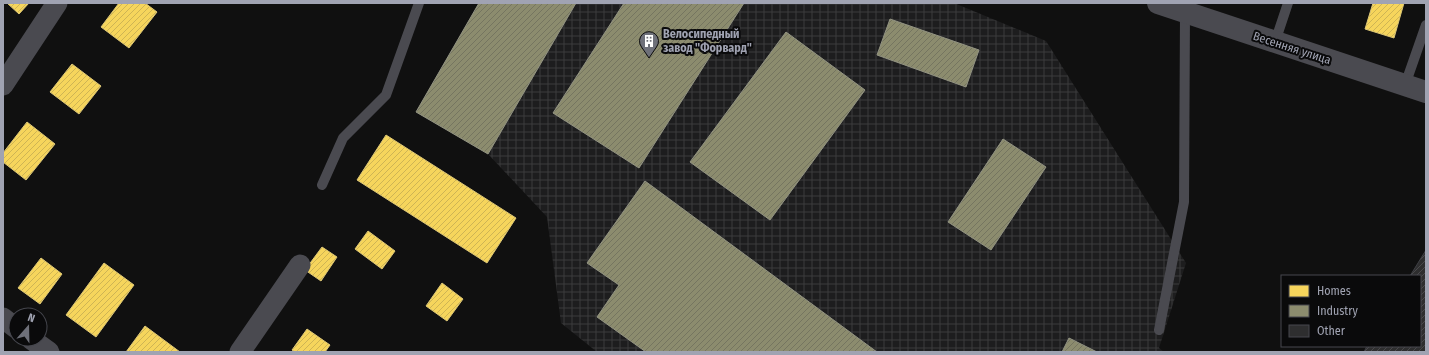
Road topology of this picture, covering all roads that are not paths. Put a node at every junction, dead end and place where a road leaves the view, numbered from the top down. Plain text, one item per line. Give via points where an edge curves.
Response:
1 (57, 3) edge
2 (419, 3) edge
3 (1158, 3) edge
4 (1288, 3) edge
5 (1185, 12) junction
6 (1426, 25) edge
7 (1275, 42) junction
8 (3, 85) edge
9 (1406, 85) junction
10 (1426, 92) edge
11 (322, 184) dead end
12 (300, 265) dead end
13 (1159, 330) dead end
14 (240, 352) edge

1 - 8 street
2 - 11 lane via 386,95 343,138
3 - 5 street, Весенняя улица
4 - 7 lane
5 - 7 street, Весенняя улица
5 - 13 lane via 1184,202
6 - 9 lane
7 - 9 street, Весенняя улица
9 - 10 street, Весенняя улица
12 - 14 street

